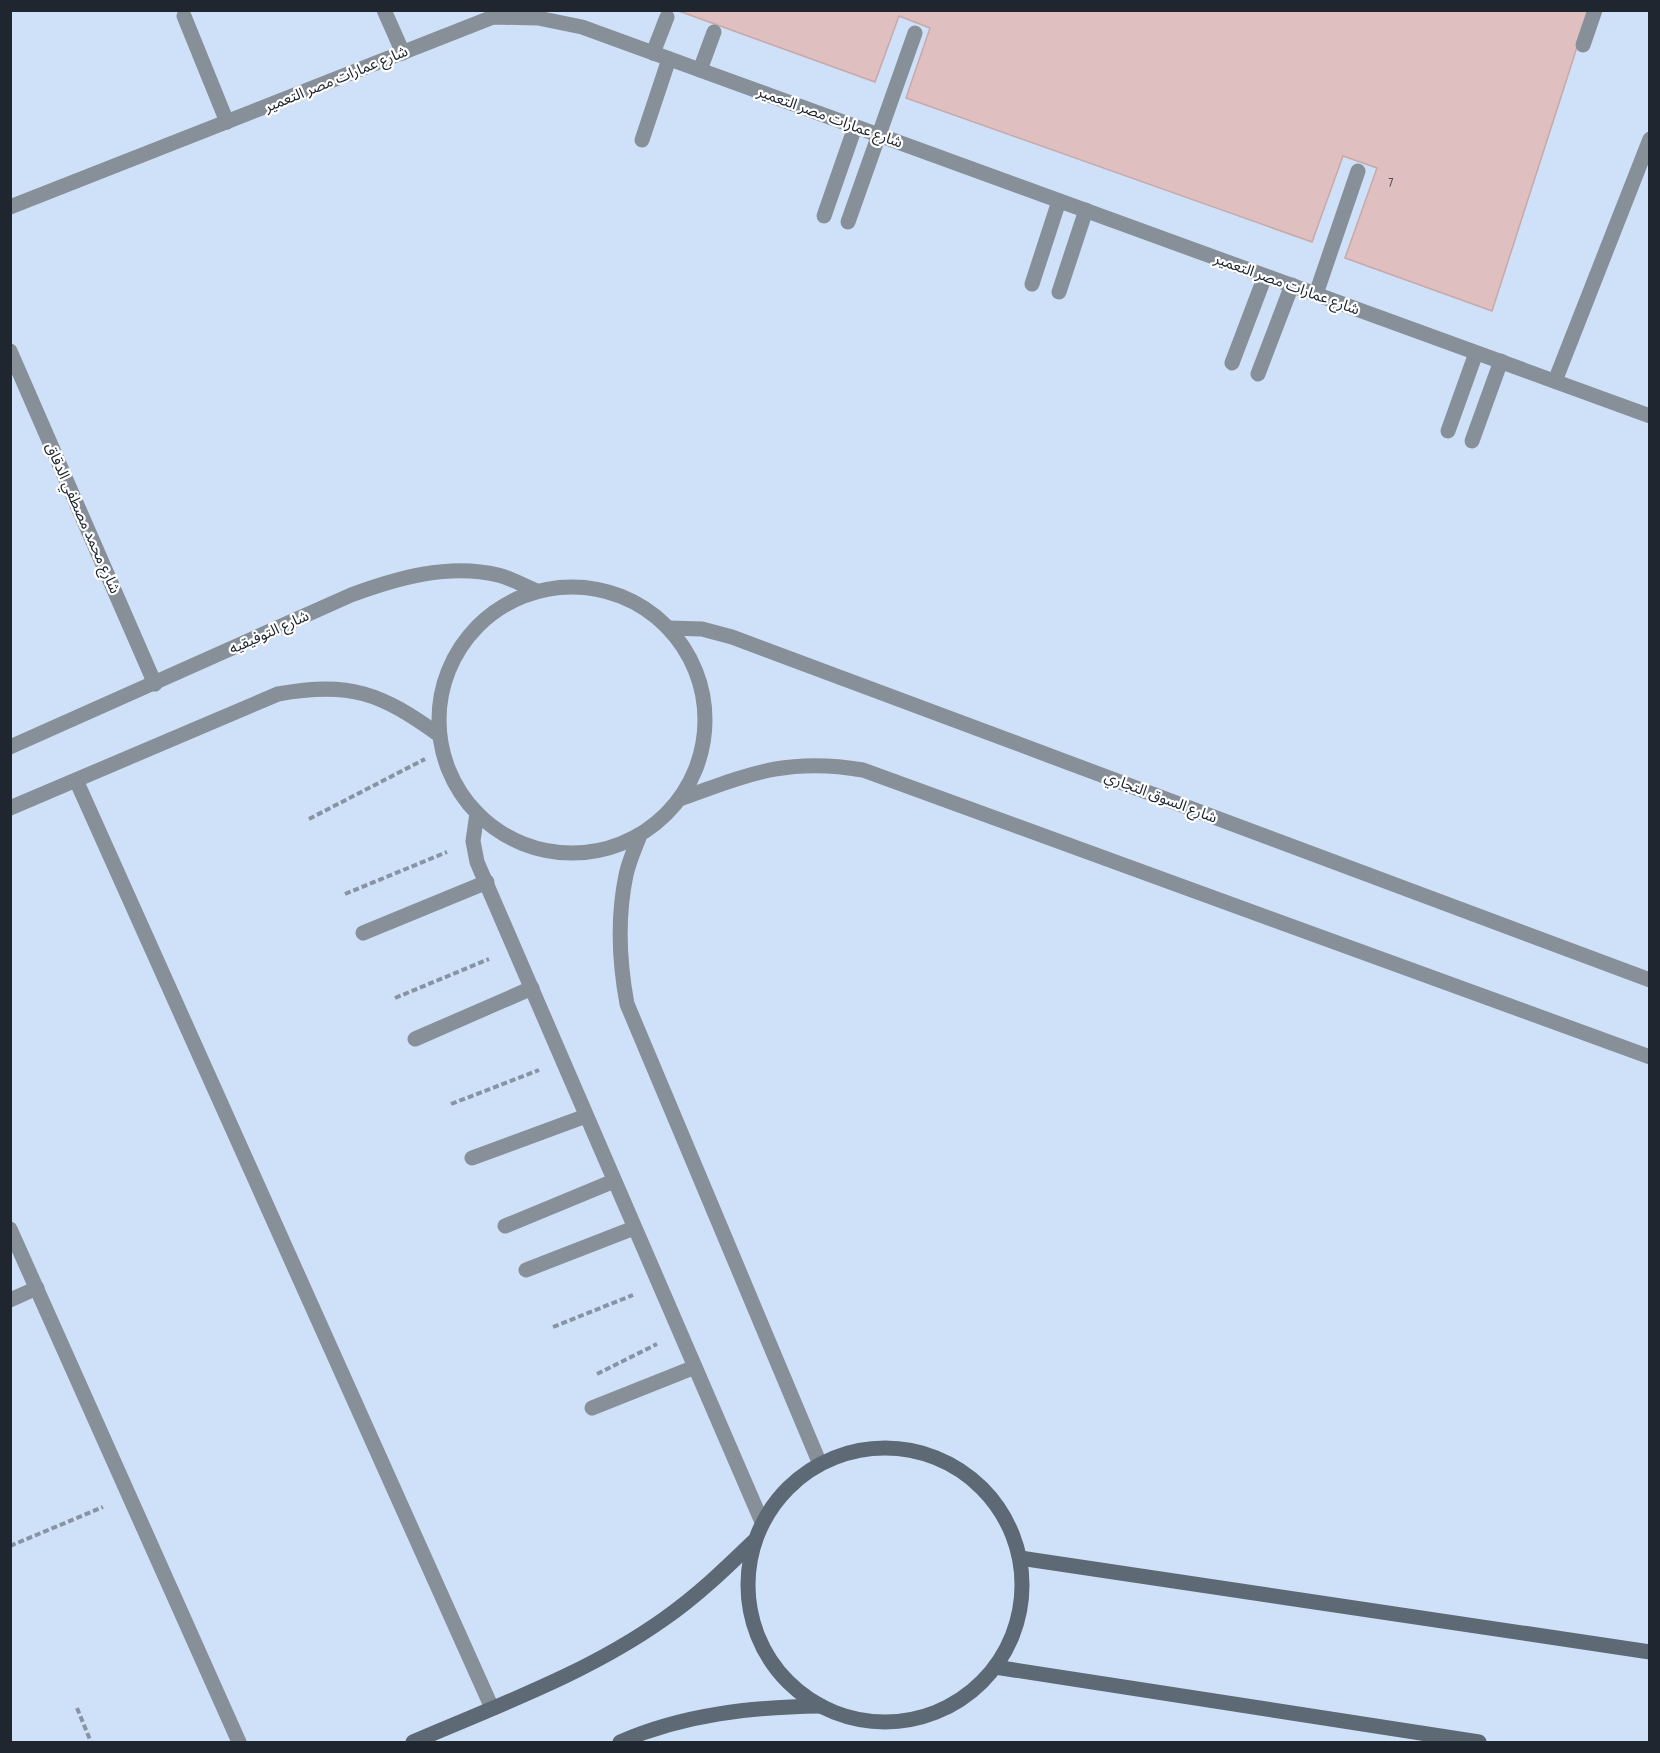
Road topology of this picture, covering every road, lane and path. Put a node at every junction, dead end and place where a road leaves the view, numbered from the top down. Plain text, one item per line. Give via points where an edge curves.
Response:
1 (384, 10) edge
2 (1595, 10) edge
3 (184, 16) dead end
4 (667, 17) dead end
5 (714, 32) dead end
6 (915, 33) dead end
7 (1583, 45) dead end
8 (403, 53) junction
9 (653, 53) junction
10 (669, 59) junction
11 (700, 70) junction
12 (227, 122) junction
13 (855, 127) junction
14 (879, 135) junction
15 (1650, 139) edge
16 (642, 140) dead end
17 (1358, 171) dead end
18 (1059, 201) junction
19 (10, 207) edge
20 (1086, 210) junction
21 (824, 216) dead end
22 (848, 222) dead end
23 (1265, 276) junction
24 (1032, 284) dead end
25 (1292, 285) junction
26 (1059, 292) dead end
27 (1316, 294) junction
28 (10, 351) edge
29 (1476, 353) junction
30 (1501, 362) junction
31 (1232, 363) dead end
32 (1258, 374) dead end
33 (1555, 381) junction
34 (1650, 416) edge
35 (1448, 431) dead end
36 (1472, 441) dead end
37 (537, 591) junction
38 (669, 628) junction
39 (155, 684) junction
40 (441, 743) junction
41 (10, 747) edge
42 (75, 780) junction
43 (680, 799) junction
44 (10, 808) edge
45 (477, 813) junction
46 (309, 819) dead end
47 (640, 835) junction
48 (473, 842) junction
49 (487, 882) junction
50 (345, 894) dead end
51 (363, 933) dead end
52 (515, 948) junction
53 (1650, 980) edge
54 (532, 988) junction
55 (395, 998) dead end
56 (415, 1039) dead end
57 (1650, 1057) edge
58 (562, 1061) junction
59 (451, 1104) dead end
60 (586, 1116) junction
61 (472, 1158) dead end
62 (614, 1181) junction
63 (504, 1226) dead end
64 (10, 1228) edge
65 (634, 1228) junction
66 (526, 1270) dead end
67 (659, 1285) junction
68 (37, 1288) junction
69 (10, 1300) edge
70 (553, 1327) dead end
71 (679, 1333) junction
72 (695, 1367) junction
73 (590, 1377) dead end
74 (592, 1408) dead end
75 (820, 1464) junction
76 (129, 1496) junction
77 (762, 1522) junction
78 (754, 1541) junction
79 (10, 1546) edge
80 (1020, 1558) junction
81 (1650, 1652) edge
82 (995, 1666) junction
83 (821, 1706) junction
84 (77, 1708) dead end
85 (492, 1708) junction
86 (91, 1743) edge
87 (239, 1743) edge
88 (413, 1743) edge
89 (621, 1743) edge
90 (1479, 1743) edge

1 - 8 street
2 - 7 street
3 - 12 street
4 - 9 street
5 - 11 street
6 - 14 street
8 - 9 street, شارع عمارات مصر التعمير via 493,17 538,18 582,27
8 - 12 street, شارع عمارات مصر التعمير
9 - 10 street, شارع عمارات مصر التعمير
10 - 11 street, شارع عمارات مصر التعمير
10 - 16 street
11 - 13 street, شارع عمارات مصر التعمير
12 - 19 street, شارع عمارات مصر التعمير
13 - 14 street, شارع عمارات مصر التعمير
13 - 21 street
14 - 18 street, شارع عمارات مصر التعمير
14 - 22 street
15 - 33 street
17 - 27 street
18 - 20 street, شارع عمارات مصر التعمير
18 - 24 street
20 - 23 street, شارع عمارات مصر التعمير
20 - 26 street
23 - 25 street, شارع عمارات مصر التعمير
23 - 31 street
25 - 27 street, شارع عمارات مصر التعمير
25 - 32 street
27 - 29 street, شارع عمارات مصر التعمير
28 - 39 street, شارع محمد مصطفي الدقاق
29 - 30 street, شارع عمارات مصر التعمير
29 - 35 street
30 - 33 street, شارع عمارات مصر التعمير
30 - 36 street
33 - 34 street, شارع عمارات مصر التعمير
37 - 38 street via 584,587 630,600
37 - 39 street, شارع التوفيقيه via 498,575 460,571 386,582
37 - 40 street via 502,606 473,630 452,661 440,697
38 - 43 street via 700,681 705,711 704,742 695,772
38 - 53 street, شارع السوق التجاري via 702,629 732,637
39 - 41 street, شارع التوفيقيه
40 - 42 street via 410,714 379,698 346,689 311,688 278,694
40 - 45 street via 455,784
40 - 46 path
42 - 44 street
42 - 85 street
43 - 47 street
43 - 57 street via 773,768 833,765 863,770
45 - 47 street via 526,845 554,852 584,853 613,847
45 - 48 street
47 - 75 street via 626,873 620,910 621,973 627,1004
48 - 49 street
48 - 50 path
49 - 51 street
49 - 52 street
52 - 54 street
52 - 55 path
54 - 56 street
54 - 58 street
58 - 59 path
58 - 60 street
60 - 61 street
60 - 62 street
62 - 63 street
62 - 65 street
64 - 68 street
65 - 66 street
65 - 67 street
67 - 70 path
67 - 71 street
68 - 69 street
68 - 76 street
71 - 72 street
71 - 73 path
72 - 74 street
72 - 77 street
75 - 77 street via 797,1479
75 - 80 street via 854,1451 891,1448 926,1454 960,1470 987,1494 1007,1524
76 - 79 path
76 - 87 street
77 - 78 street
78 - 83 street via 748,1572 749,1604 757,1635 773,1664 794,1688
78 - 85 street via 711,1582 629,1642 554,1682
80 - 81 street
80 - 82 street via 1022,1596 1014,1633
82 - 83 street via 973,1690 946,1708 916,1718 883,1722 851,1718
82 - 90 street
83 - 89 street via 760,1708 700,1717
84 - 86 path
85 - 88 street

